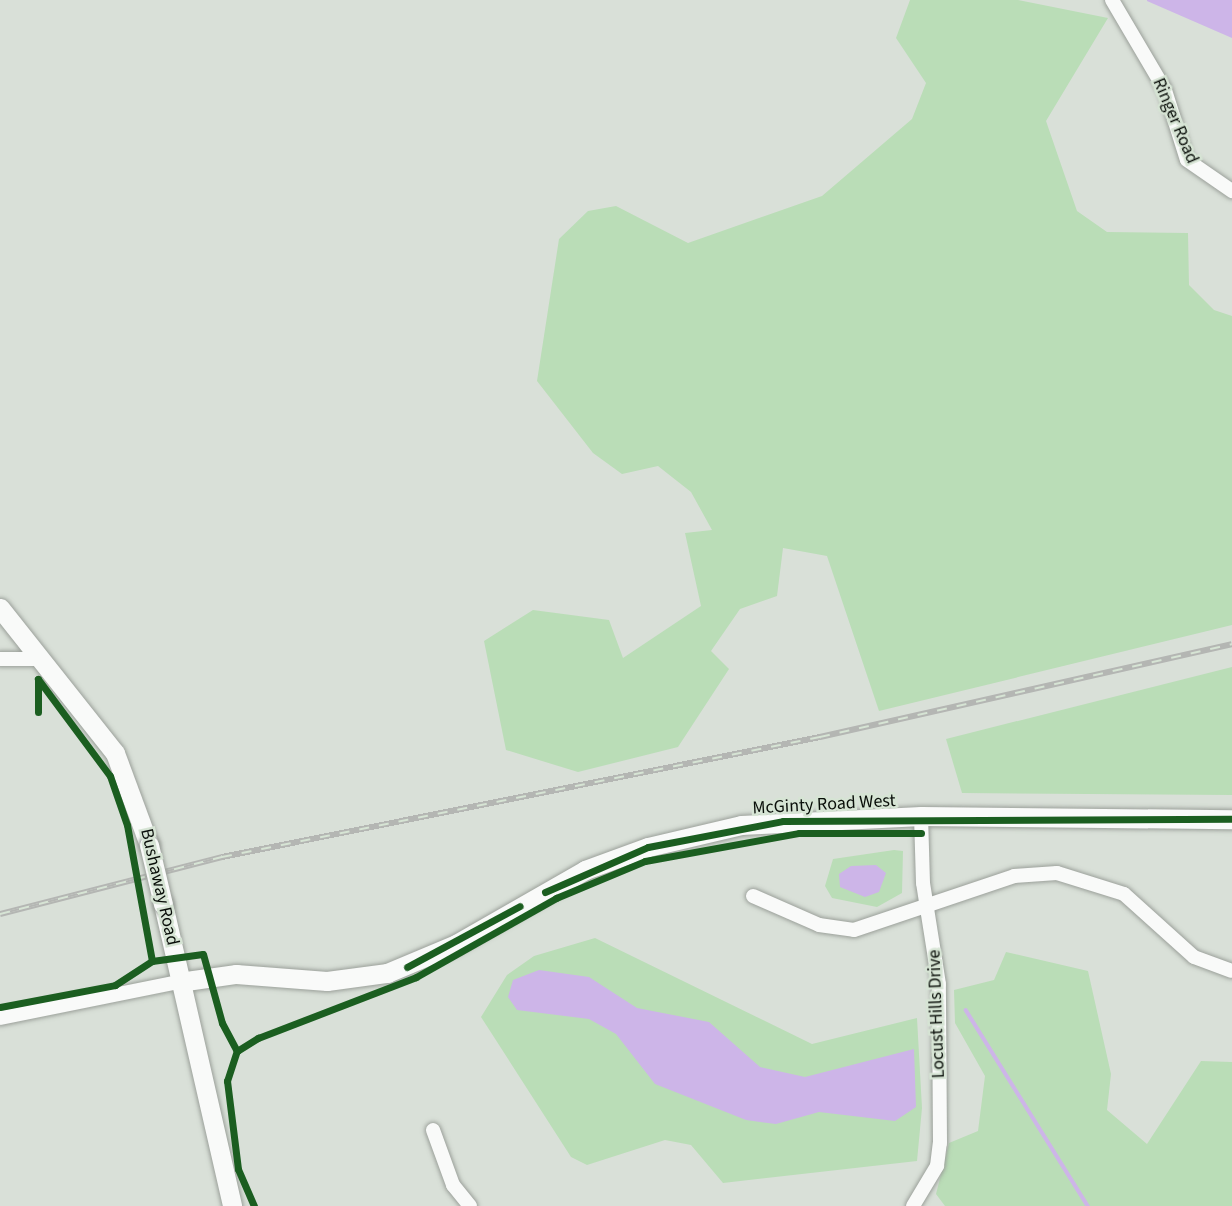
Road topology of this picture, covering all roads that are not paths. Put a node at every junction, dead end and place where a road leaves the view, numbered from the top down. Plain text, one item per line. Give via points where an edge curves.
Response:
1 (1112, 0) edge
2 (1232, 191) edge
3 (0, 608) edge
4 (0, 659) edge
5 (40, 659) junction
6 (920, 816) junction
7 (1232, 819) edge
8 (753, 896) dead end
9 (929, 907) junction
10 (1232, 971) edge
11 (179, 982) junction
12 (0, 1018) edge
13 (433, 1130) dead end
14 (232, 1206) edge
15 (470, 1206) edge
16 (913, 1206) edge

1 - 2 street, Ringer Road via 1165,90 1187,160
3 - 5 main road, Bushaway Road
4 - 5 street
5 - 11 main road, Bushaway Road, bridge via 115,753 149,845
6 - 7 main road, McGinty Road West
6 - 9 street, Locust Hills Drive
6 - 11 main road, McGinty Road West via 741,825 648,847 585,870 407,967 345,981 263,973
8 - 9 street via 819,925 854,930
9 - 10 street via 1014,876 1057,873 1097,881 1124,894 1194,957
9 - 16 street, Locust Hills Drive via 939,984 940,1143 937,1166
11 - 12 street
11 - 14 main road, Bushaway Road
13 - 15 street via 453,1185

